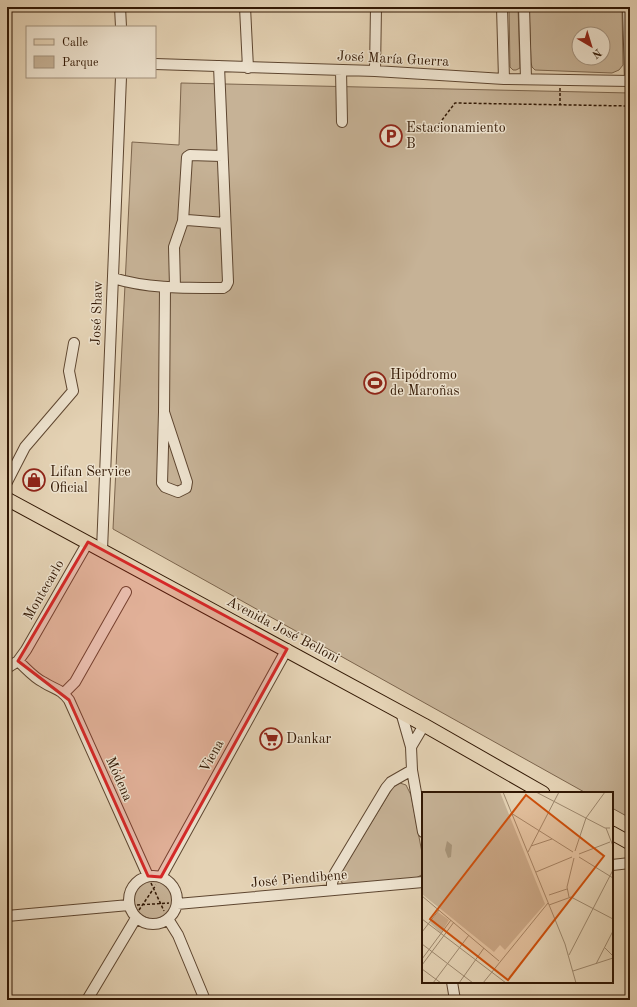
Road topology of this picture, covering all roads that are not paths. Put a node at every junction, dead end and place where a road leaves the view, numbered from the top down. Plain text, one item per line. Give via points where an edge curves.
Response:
1 (120, 7) edge
2 (245, 7) edge
3 (376, 7) edge
4 (502, 7) edge
5 (524, 7) edge
6 (628, 7) edge
7 (121, 26) edge
8 (156, 64) edge
9 (218, 66) junction
10 (248, 68) junction
11 (341, 70) junction
12 (375, 71) junction
13 (121, 78) edge
14 (504, 79) junction
15 (526, 79) junction
16 (630, 81) edge
17 (342, 122) dead end
18 (222, 156) junction
19 (183, 221) junction
20 (225, 223) junction
21 (113, 278) junction
22 (165, 287) junction
23 (176, 287) junction
24 (74, 343) dead end
25 (164, 412) junction
26 (7, 482) edge
27 (7, 498) edge
28 (88, 542) junction
29 (102, 550) junction
30 (126, 592) dead end
31 (287, 649) junction
32 (18, 661) junction
33 (7, 668) edge
34 (64, 694) junction
35 (401, 712) junction
36 (424, 725) junction
37 (411, 747) junction
38 (412, 770) junction
39 (541, 792) edge
40 (422, 826) edge
41 (613, 834) edge
42 (630, 843) edge
43 (630, 863) edge
44 (613, 865) edge
45 (148, 876) junction
46 (161, 877) junction
47 (422, 882) edge
48 (332, 889) junction
49 (177, 904) junction
50 (129, 906) junction
51 (7, 916) edge
52 (136, 918) junction
53 (168, 919) junction
54 (452, 983) edge
55 (87, 1000) edge
56 (205, 1000) edge
57 (455, 1000) edge

1 - 7 street
2 - 10 street
3 - 12 street
4 - 14 street
5 - 15 street
6 - 16 street
8 - 9 street, José María Guerra
9 - 10 street, José María Guerra
9 - 18 street
10 - 11 street, José María Guerra
11 - 12 street, José María Guerra
11 - 17 street
12 - 14 street, José María Guerra
13 - 21 street, José Shaw
14 - 15 street, José María Guerra
15 - 16 street, José María Guerra
18 - 19 street via 187,157
18 - 20 street
19 - 20 street
19 - 23 street via 174,247
20 - 23 street via 228,282 226,286
21 - 22 street
21 - 29 street, José Shaw
22 - 23 street
22 - 25 street
24 - 26 street via 69,371 73,391 24,447
25 - 25 street via 187,482 186,488 178,492 165,487 162,483
27 - 28 main road, Avenida José Belloni
28 - 29 main road, Avenida José Belloni
28 - 32 street, Montecarlo
29 - 31 main road, Avenida José Belloni
30 - 34 street via 75,682
31 - 35 main road, Avenida José Belloni
31 - 46 street, Viena
32 - 33 street, Montecarlo
32 - 34 street via 36,678
34 - 45 street, Módena via 69,700
35 - 36 main road, Avenida José Belloni
35 - 37 street
36 - 37 street
36 - 39 main road, Avenida José Belloni
37 - 38 street
38 - 40 street
38 - 48 street via 391,782 386,788 335,873
41 - 42 main road
43 - 44 street
45 - 46 street
45 - 50 street via 132,887
46 - 49 street via 174,887
47 - 48 street, José Piendibene
48 - 49 street, José Piendibene
49 - 53 street
50 - 51 street
50 - 52 street
52 - 53 street via 152,924
52 - 55 street
53 - 56 street via 178,935
54 - 57 street

